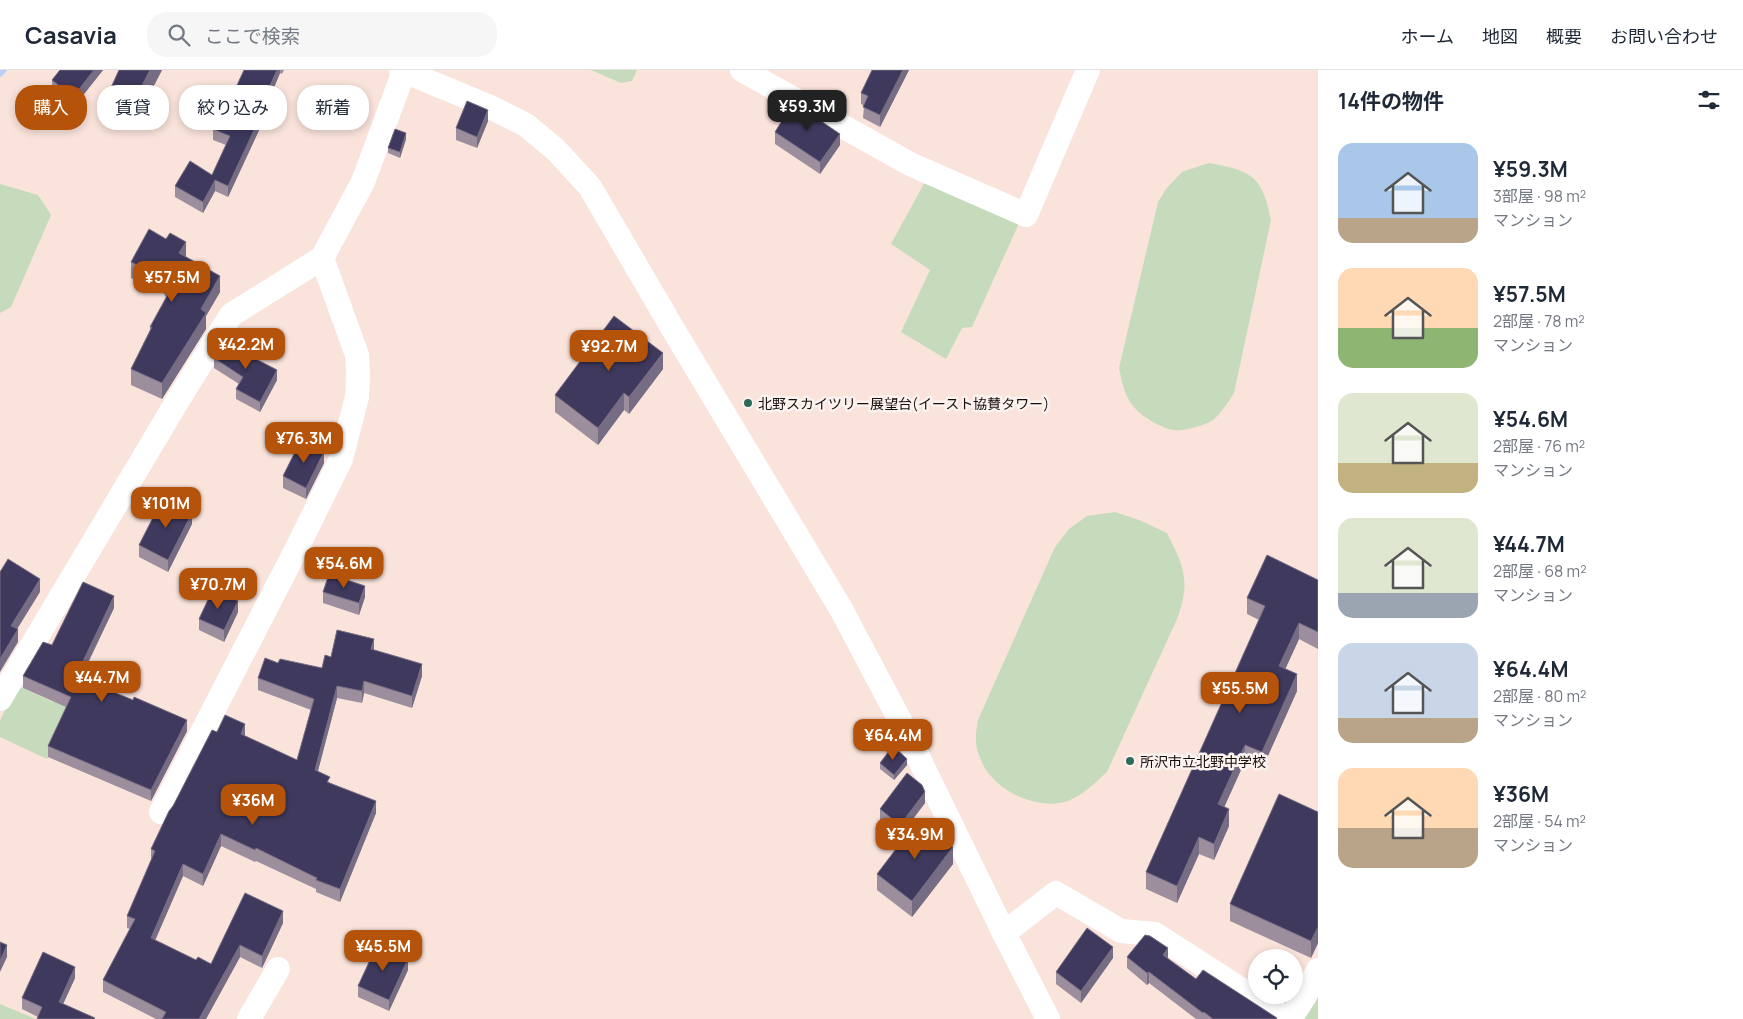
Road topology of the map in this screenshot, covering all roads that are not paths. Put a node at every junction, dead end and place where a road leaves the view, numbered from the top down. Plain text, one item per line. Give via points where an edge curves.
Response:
1 (742, 70) edge
2 (1088, 70) edge
3 (402, 71) edge
4 (322, 258) junction
5 (0, 699) edge
6 (161, 812) dead end
7 (1004, 933) junction
8 (278, 969) dead end
9 (1318, 970) edge
10 (249, 1019) edge
11 (1048, 1019) edge
12 (1288, 1019) edge

1 - 2 street via 910,164 1026,215
3 - 4 street via 364,182
3 - 7 street via 526,125 556,150 590,187 840,609 903,726
4 - 5 street via 231,315
4 - 6 street via 357,355 357,397 341,459
7 - 11 street
7 - 12 street via 1056,893 1121,930 1156,934
8 - 10 street
9 - 12 street

